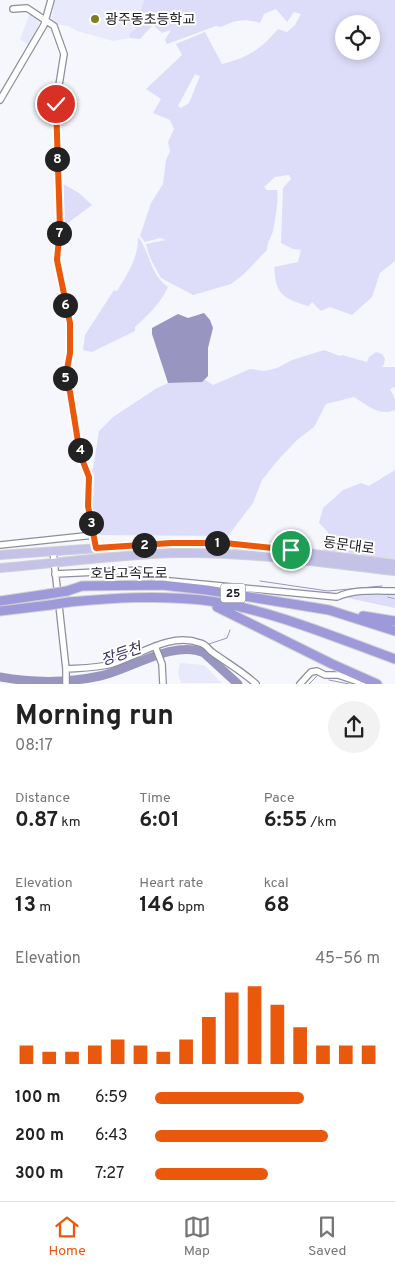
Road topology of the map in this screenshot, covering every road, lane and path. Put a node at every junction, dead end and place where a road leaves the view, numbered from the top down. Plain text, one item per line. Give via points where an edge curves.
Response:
1 (51, 0) edge
2 (13, 9) dead end
3 (46, 20) junction
4 (0, 100) edge
5 (94, 535) junction
6 (0, 544) edge
7 (96, 548) junction
8 (53, 551) junction
9 (0, 556) edge
10 (54, 564) junction
11 (395, 564) edge
12 (0, 568) edge
13 (395, 572) edge
14 (55, 574) junction
15 (395, 591) edge
16 (258, 597) junction
17 (203, 600) junction
18 (0, 601) edge
19 (0, 611) edge
20 (395, 621) edge
21 (395, 631) edge
22 (156, 648) junction
23 (395, 659) edge
24 (66, 671) junction
25 (66, 684) edge
26 (163, 684) edge
27 (256, 684) edge
28 (300, 684) edge
29 (365, 684) edge
30 (377, 684) edge

1 - 3 street
2 - 3 street via 27,8
3 - 4 street
3 - 5 street via 54,26 64,54 56,104 60,228 57,260 70,323 70,353 65,380 70,392 80,454 89,477 88,506
5 - 6 street
5 - 7 street
7 - 8 main road, 동문대로
7 - 11 main road, 동문대로 via 225,543
8 - 9 main road, 동문대로
8 - 10 street
10 - 12 main road, 동문대로
10 - 13 main road, 동문대로 via 201,553 291,559
10 - 14 street
14 - 15 street via 140,570 160,580 337,597 372,590
14 - 24 street
16 - 18 highway, 호남고속도로 / 25, bridge via 162,586 82,586
16 - 20 highway, 호남고속도로
16 - 21 highway, 호남고속도로 / 25 via 329,610
17 - 19 highway, 호남고속도로 / 25, bridge via 136,596
17 - 23 highway, 호남고속도로 / 25 via 257,612
17 - 30 highway, 호남고속도로
22 - 24 street via 112,664
22 - 26 street
22 - 27 street via 178,641 203,643
24 - 25 street
28 - 29 street via 311,672 317,671

